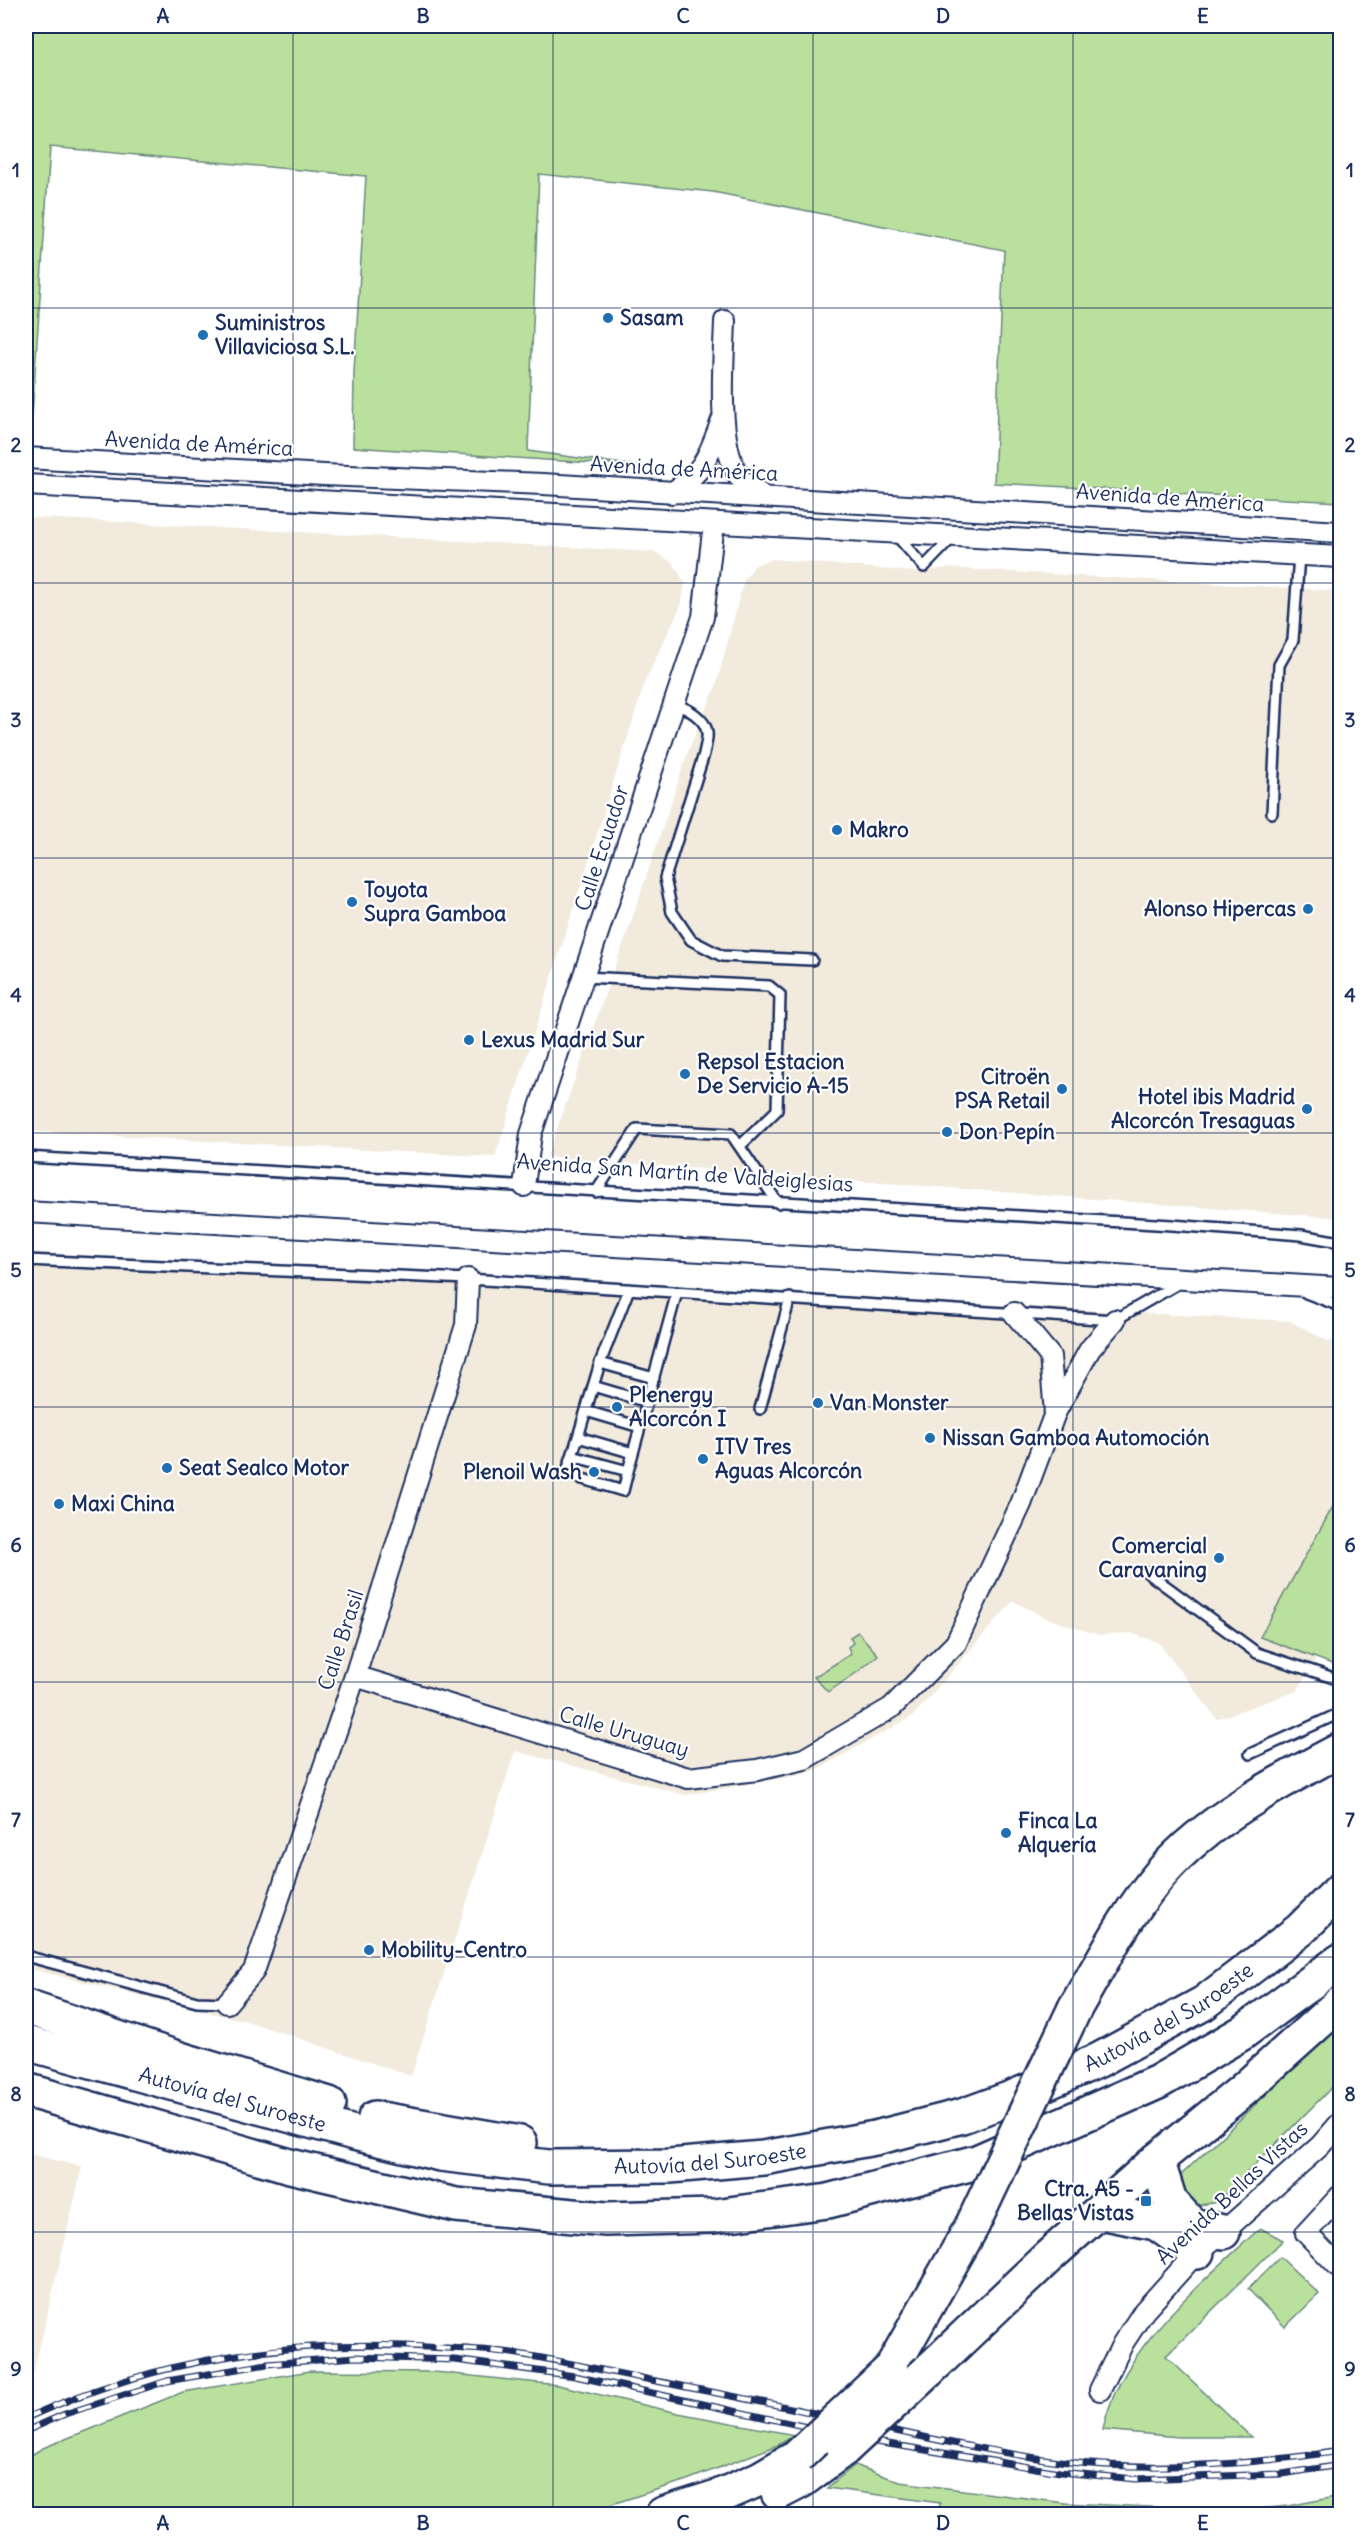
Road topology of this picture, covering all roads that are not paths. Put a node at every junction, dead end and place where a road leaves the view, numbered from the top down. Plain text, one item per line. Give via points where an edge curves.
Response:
1 (725, 321) dead end
2 (722, 420) junction
3 (26, 458) edge
4 (26, 484) edge
5 (672, 493) junction
6 (764, 497) junction
7 (714, 523) junction
8 (1341, 532) edge
9 (894, 533) junction
10 (954, 536) junction
11 (1299, 555) junction
12 (1341, 557) edge
13 (674, 704) junction
14 (1272, 813) dead end
15 (812, 960) dead end
16 (584, 977) junction
17 (740, 1146) junction
18 (26, 1158) edge
19 (524, 1186) junction
20 (596, 1192) junction
21 (778, 1203) junction
22 (26, 1212) edge
23 (1341, 1242) edge
24 (26, 1260) edge
25 (468, 1279) junction
26 (1183, 1281) junction
27 (1287, 1285) junction
28 (1341, 1288) edge
29 (629, 1289) junction
30 (677, 1292) junction
31 (790, 1298) junction
32 (1341, 1306) edge
33 (1014, 1313) junction
34 (1115, 1320) junction
35 (600, 1363) junction
36 (654, 1378) junction
37 (593, 1386) junction
38 (647, 1402) junction
39 (760, 1409) dead end
40 (586, 1411) junction
41 (1055, 1413) junction
42 (640, 1427) junction
43 (578, 1437) junction
44 (633, 1453) junction
45 (572, 1456) junction
46 (628, 1471) junction
47 (1148, 1573) dead end
48 (355, 1676) junction
49 (1341, 1680) edge
50 (1341, 1713) edge
51 (1341, 1750) edge
52 (1250, 1754) dead end
53 (1341, 1890) edge
54 (26, 1956) edge
55 (1341, 1961) edge
56 (227, 2003) joint
57 (1341, 2003) edge
58 (26, 2007) edge
59 (26, 2043) edge
60 (26, 2090) edge
61 (1341, 2123) edge
62 (1341, 2144) edge
63 (1320, 2146) junction
64 (1157, 2160) junction
65 (669, 2166) junction
66 (1341, 2196) edge
67 (1101, 2211) junction
68 (1223, 2232) junction
69 (1197, 2252) junction
70 (1341, 2268) edge
71 (1100, 2390) dead end
72 (663, 2514) edge
73 (730, 2514) edge

1 - 2 street
2 - 5 street via 706,462 694,478
2 - 6 street via 741,479
3 - 5 street, Avenida de América
4 - 7 street
5 - 6 street, Avenida de América
6 - 8 street, Avenida de América
7 - 9 street
7 - 13 street, Calle Ecuador via 703,617
9 - 10 street
9 - 10 lane via 924,567
10 - 11 street
11 - 12 street
11 - 14 lane via 1293,640 1279,665
13 - 15 lane via 688,708 708,732 665,878 672,912 691,940 722,956
13 - 16 street, Calle Ecuador
16 - 17 lane via 769,986 780,995 777,1110
16 - 19 street, Calle Ecuador via 531,1134
17 - 20 lane via 731,1134 637,1129
17 - 21 lane
18 - 19 lane, Avenida San Martín de Valdeiglesias
19 - 20 lane, Avenida San Martín de Valdeiglesias
20 - 21 lane, Avenida San Martín de Valdeiglesias
21 - 23 lane, Avenida San Martín de Valdeiglesias via 1302,1234
22 - 26 street
24 - 25 lane
25 - 29 lane
25 - 48 street, Calle Brasil via 466,1324
26 - 27 street
26 - 34 lane
27 - 28 street
27 - 32 lane
29 - 30 lane
29 - 35 lane
30 - 31 lane
30 - 36 lane
31 - 33 lane
31 - 39 lane
33 - 34 lane
33 - 41 street, Calle Uruguay via 1050,1356
34 - 41 street, Calle Uruguay via 1090,1349
35 - 36 lane
35 - 37 lane
36 - 38 lane
37 - 38 lane
37 - 40 lane
38 - 42 lane
40 - 42 lane
40 - 43 lane
41 - 48 street, Calle Uruguay via 1022,1504 956,1642 891,1708 804,1759 757,1770 688,1778
42 - 44 lane
43 - 44 lane
43 - 45 lane
44 - 46 lane
45 - 46 lane
45 - 46 lane via 566,1474 623,1491
47 - 49 lane via 1257,1653
48 - 56 street, Calle Brasil via 254,1971
50 - 52 lane
51 - 72 highway, bridge via 1289,1776 1203,1833 1162,1872 1128,1916 1075,2008 972,2226 891,2369 797,2457 720,2496
53 - 65 highway, Autovía del Suroeste via 1300,1930 1204,2003 1099,2060 1014,2097 962,2116 875,2138 763,2158
54 - 56 lane via 197,2002
55 - 60 highway via 1242,2032 1158,2082 977,2162 828,2201 714,2216 606,2219 456,2205 290,2166
57 - 64 highway
58 - 65 highway via 379,2119
59 - 65 highway, Autovía del Suroeste via 440,2154 549,2167
61 - 63 street, Avenida Bellas Vistas
62 - 63 street
63 - 68 street, Avenida Bellas Vistas
64 - 67 highway
64 - 68 highway via 1170,2201 1192,2225
66 - 70 street via 1306,2233
67 - 69 highway via 1156,2223
67 - 73 highway, bridge via 844,2449 801,2481 760,2504
68 - 69 street, Avenida Bellas Vistas
69 - 71 street, Avenida Bellas Vistas via 1144,2311

